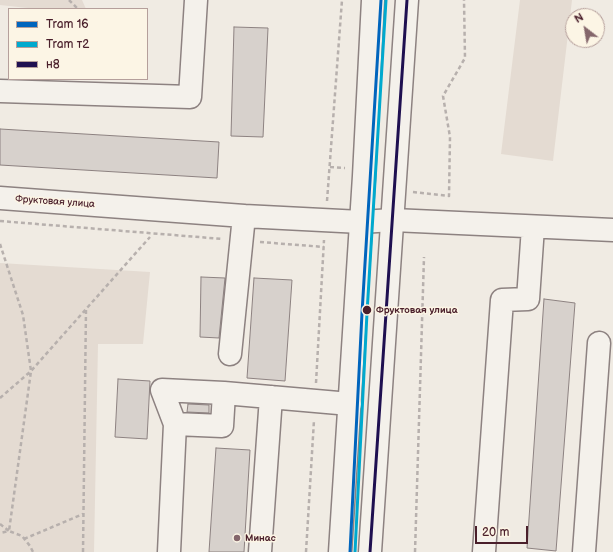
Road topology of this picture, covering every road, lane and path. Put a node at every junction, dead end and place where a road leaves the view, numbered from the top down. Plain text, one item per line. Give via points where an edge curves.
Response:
1 (69, 0) edge
2 (196, 0) edge
3 (342, 0) edge
4 (373, 0) edge
5 (407, 0) edge
6 (464, 0) edge
7 (77, 8) edge
8 (0, 91) edge
9 (330, 167) junction
10 (344, 168) dead end
11 (408, 191) dead end
12 (0, 198) edge
13 (244, 216) junction
14 (326, 220) junction
15 (393, 220) junction
16 (0, 221) edge
17 (361, 222) junction
18 (533, 227) junction
19 (613, 230) edge
20 (150, 237) dead end
21 (242, 240) junction
22 (0, 244) edge
23 (324, 247) junction
24 (424, 257) dead end
25 (86, 309) junction
26 (599, 343) dead end
27 (230, 354) dead end
28 (31, 371) junction
29 (224, 393) junction
30 (271, 397) junction
31 (0, 398) edge
32 (315, 400) junction
33 (350, 404) junction
34 (175, 424) junction
35 (83, 514) junction
36 (0, 524) edge
37 (9, 531) junction
38 (0, 533) edge
39 (24, 539) junction
40 (33, 552) edge
41 (83, 552) edge
42 (169, 552) edge
43 (260, 552) edge
44 (306, 552) edge
45 (340, 552) edge
46 (370, 552) edge
47 (415, 552) edge
48 (484, 552) edge
49 (584, 552) edge

1 - 7 path
2 - 8 main road via 190,97
3 - 9 path
4 - 17 main road
5 - 15 main road
6 - 11 path via 465,58 443,96 450,137 449,196
9 - 10 path
9 - 14 path
12 - 13 main road, Фруктовая улица
13 - 14 main road, Фруктовая улица
13 - 21 main road
14 - 17 main road, Фруктовая улица
14 - 23 path
15 - 17 main road, Фруктовая улица
15 - 18 main road, Фруктовая улица
15 - 46 main road
16 - 21 path
17 - 33 main road
18 - 19 main road, Фруктовая улица
18 - 48 main road via 528,299 502,300
20 - 25 path
21 - 23 path
21 - 27 main road
22 - 28 path via 23,315
23 - 32 path
24 - 47 path
25 - 28 path
25 - 35 path
26 - 49 main road
28 - 31 path
28 - 37 path
29 - 30 main road
29 - 34 main road via 222,426
29 - 34 main road via 162,390
30 - 32 main road
30 - 43 main road
32 - 33 main road
32 - 44 path
33 - 45 main road
34 - 42 main road
35 - 39 path
35 - 41 path
36 - 37 path
37 - 38 path
37 - 39 path
39 - 40 path

